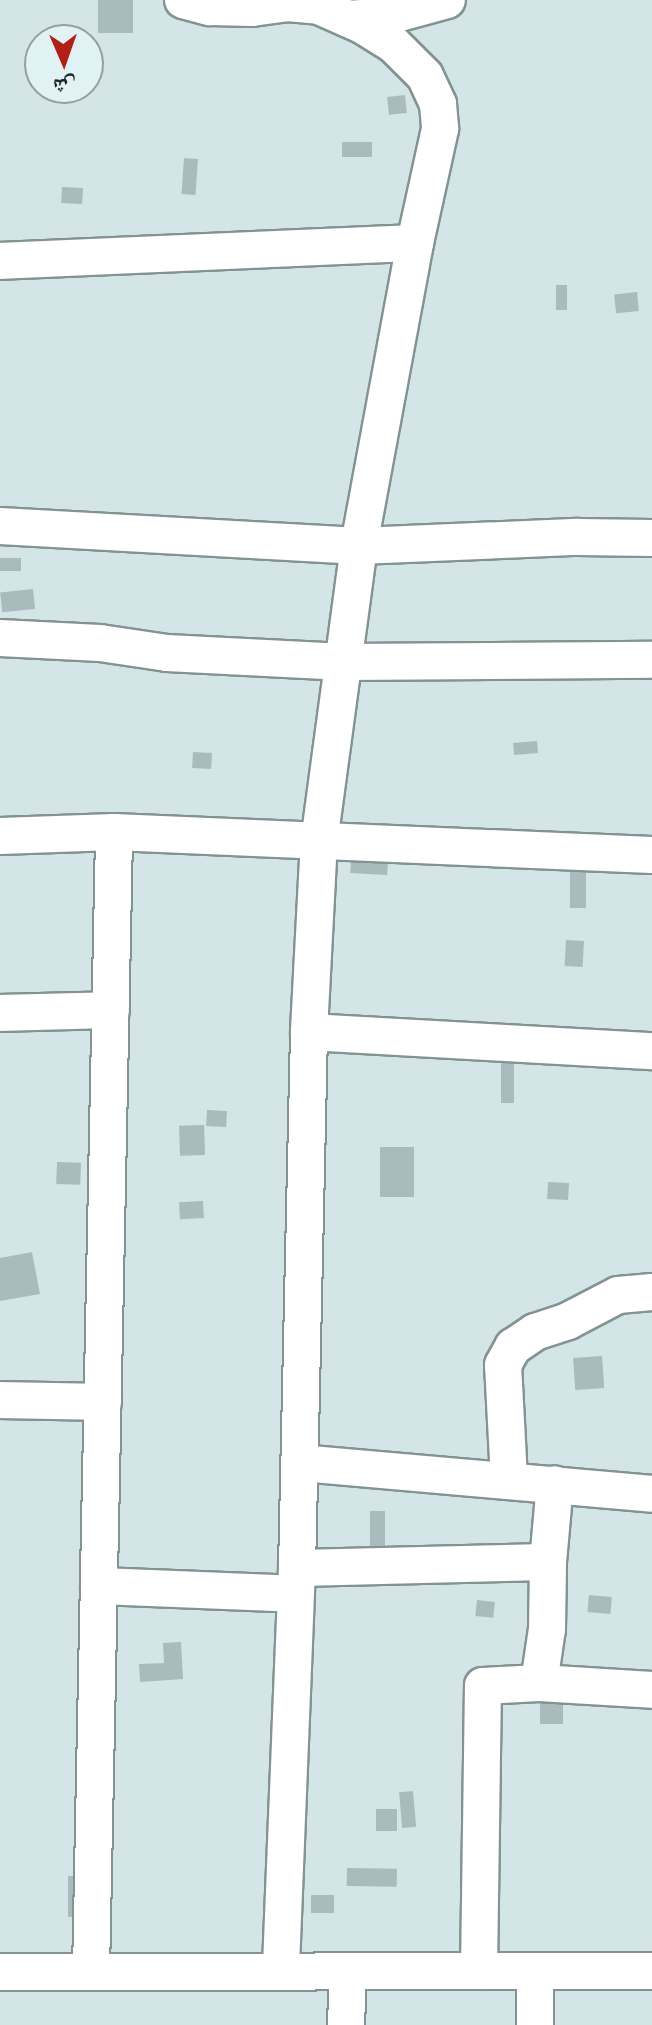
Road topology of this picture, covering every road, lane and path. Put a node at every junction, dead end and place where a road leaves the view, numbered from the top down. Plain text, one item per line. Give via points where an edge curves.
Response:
1 (183, 0) edge
2 (447, 0) edge
3 (349, 19) junction
4 (415, 243) junction
5 (0, 261) edge
6 (0, 526) edge
7 (652, 538) edge
8 (359, 546) junction
9 (0, 638) edge
10 (652, 660) edge
11 (345, 662) junction
12 (114, 832) junction
13 (0, 836) edge
14 (319, 840) junction
15 (652, 855) edge
16 (111, 1010) junction
17 (0, 1013) edge
18 (309, 1032) junction
19 (652, 1051) edge
20 (652, 1292) edge
21 (0, 1400) edge
22 (103, 1402) junction
23 (300, 1463) junction
24 (509, 1479) junction
25 (555, 1484) junction
26 (652, 1494) edge
27 (548, 1562) junction
28 (296, 1581) junction
29 (99, 1586) junction
30 (539, 1683) junction
31 (652, 1690) edge
32 (281, 1971) junction
33 (348, 1971) junction
34 (479, 1971) junction
35 (535, 1971) junction
36 (652, 1971) edge
37 (0, 1972) edge
38 (91, 1972) junction
39 (346, 2025) edge
40 (535, 2025) edge

1 - 3 street via 210,7 319,6
2 - 3 street via 389,16
3 - 4 street via 393,44 425,76 438,104 440,129
4 - 5 street
4 - 8 street
6 - 8 street
7 - 8 street
8 - 11 street
9 - 11 street
10 - 11 street
11 - 14 street
12 - 13 street
12 - 14 street
12 - 16 street
14 - 15 street
14 - 18 street
16 - 17 street
16 - 22 street
18 - 19 street
18 - 23 street
20 - 24 street via 618,1295 513,1347 502,1378
21 - 22 street
22 - 29 street
23 - 24 street
23 - 28 street
24 - 25 street
25 - 26 street
25 - 27 street
27 - 28 street
27 - 30 street
28 - 29 street
28 - 32 street
29 - 38 street
30 - 31 street
30 - 34 street via 488,1683 481,1690
32 - 33 street
32 - 38 street
33 - 34 street
33 - 39 street
34 - 35 street
35 - 36 street
35 - 40 street
37 - 38 street

